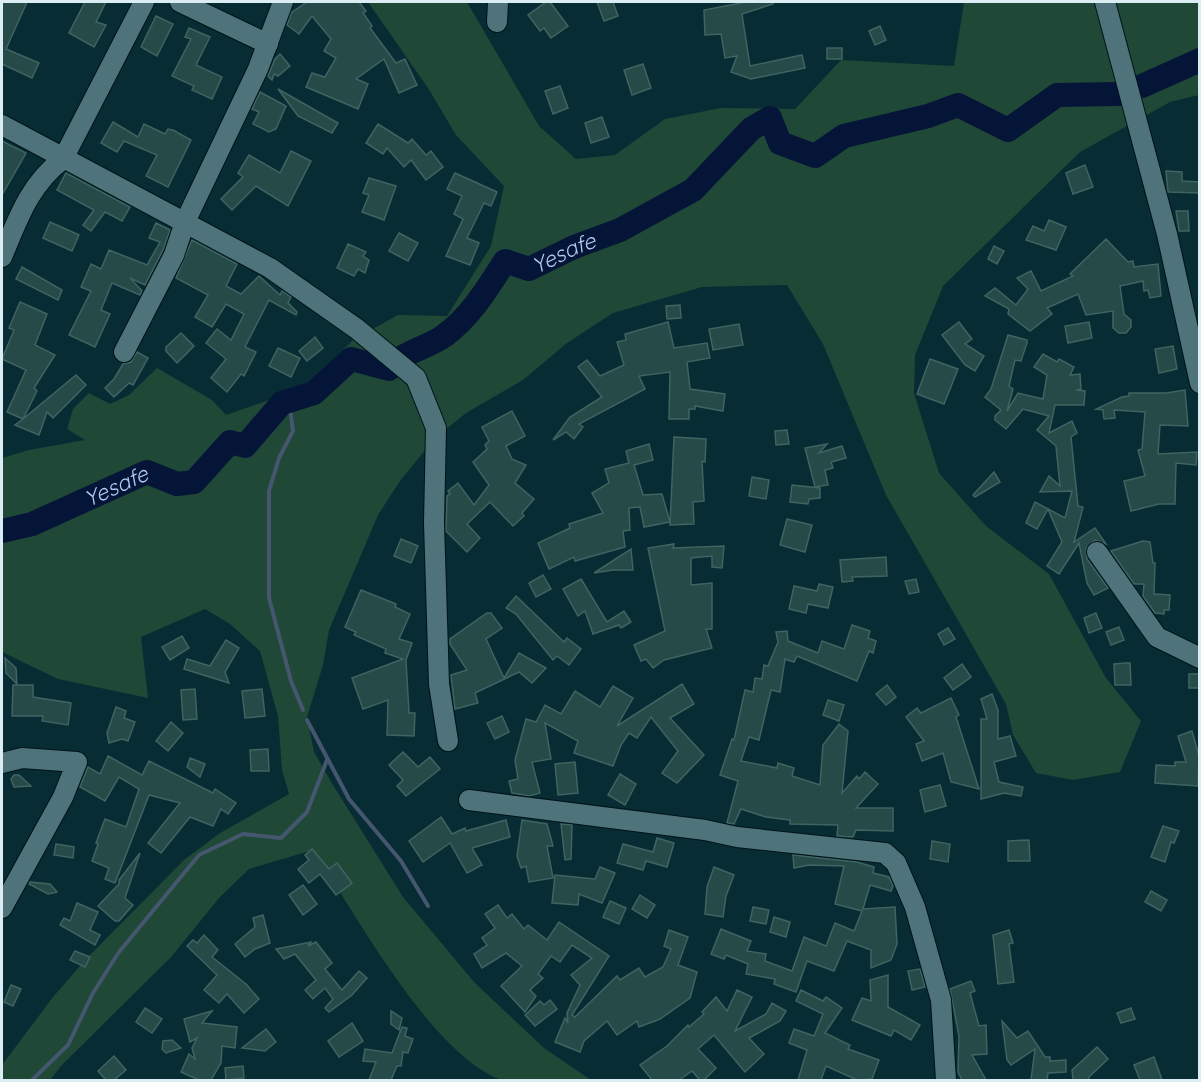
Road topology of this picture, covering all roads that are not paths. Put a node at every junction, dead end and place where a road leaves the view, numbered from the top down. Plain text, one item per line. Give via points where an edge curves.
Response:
1 (144, 2) edge
2 (180, 2) edge
3 (284, 2) edge
4 (498, 2) edge
5 (1105, 2) edge
6 (497, 22) dead end
7 (268, 44) junction
8 (2, 125) edge
9 (63, 159) junction
10 (185, 222) junction
11 (2, 257) edge
12 (124, 352) dead end
13 (1200, 383) edge
14 (1097, 552) dead end
15 (1200, 658) edge
16 (448, 741) dead end
17 (2, 763) edge
18 (469, 800) dead end
19 (2, 908) edge
20 (946, 1080) edge

1 - 9 street
2 - 7 street
3 - 7 street
4 - 6 street
5 - 13 street via 1167,234
7 - 10 street
8 - 9 street
9 - 10 street
9 - 11 street via 43,175 21,211
10 - 12 street via 174,255
10 - 16 street via 270,268 357,329 416,378 436,428 434,523 439,684
14 - 15 street via 1157,637
17 - 19 street via 22,758 77,762 63,797
18 - 20 street via 885,853 896,863 915,907 941,1000

